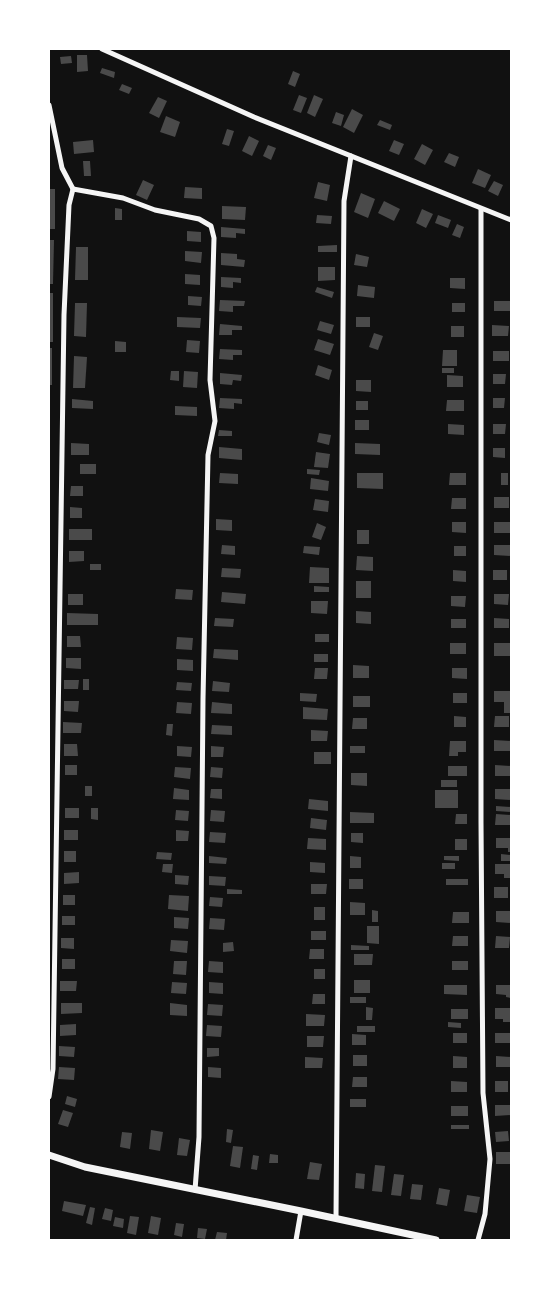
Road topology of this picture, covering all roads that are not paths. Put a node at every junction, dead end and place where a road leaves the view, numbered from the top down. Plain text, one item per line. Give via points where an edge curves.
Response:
1 (102, 49) edge
2 (49, 105) edge
3 (351, 156) junction
4 (73, 189) junction
5 (480, 209) junction
6 (511, 220) edge
7 (49, 1097) edge
8 (49, 1155) edge
9 (195, 1190) junction
10 (301, 1210) junction
11 (336, 1218) junction
12 (296, 1240) edge
13 (436, 1240) edge
14 (478, 1240) edge

1 - 3 street
2 - 4 street via 62,168
3 - 5 street
3 - 11 street via 344,201
4 - 7 street via 69,204 64,315 53,1060
4 - 9 street via 123,198 155,210 199,219 211,226 214,238 210,380 215,421 208,455 202,719 199,1137
5 - 6 street
5 - 14 street via 483,1093 490,1159
8 - 9 street via 85,1167
9 - 10 street
10 - 11 street
10 - 12 street
11 - 13 street

